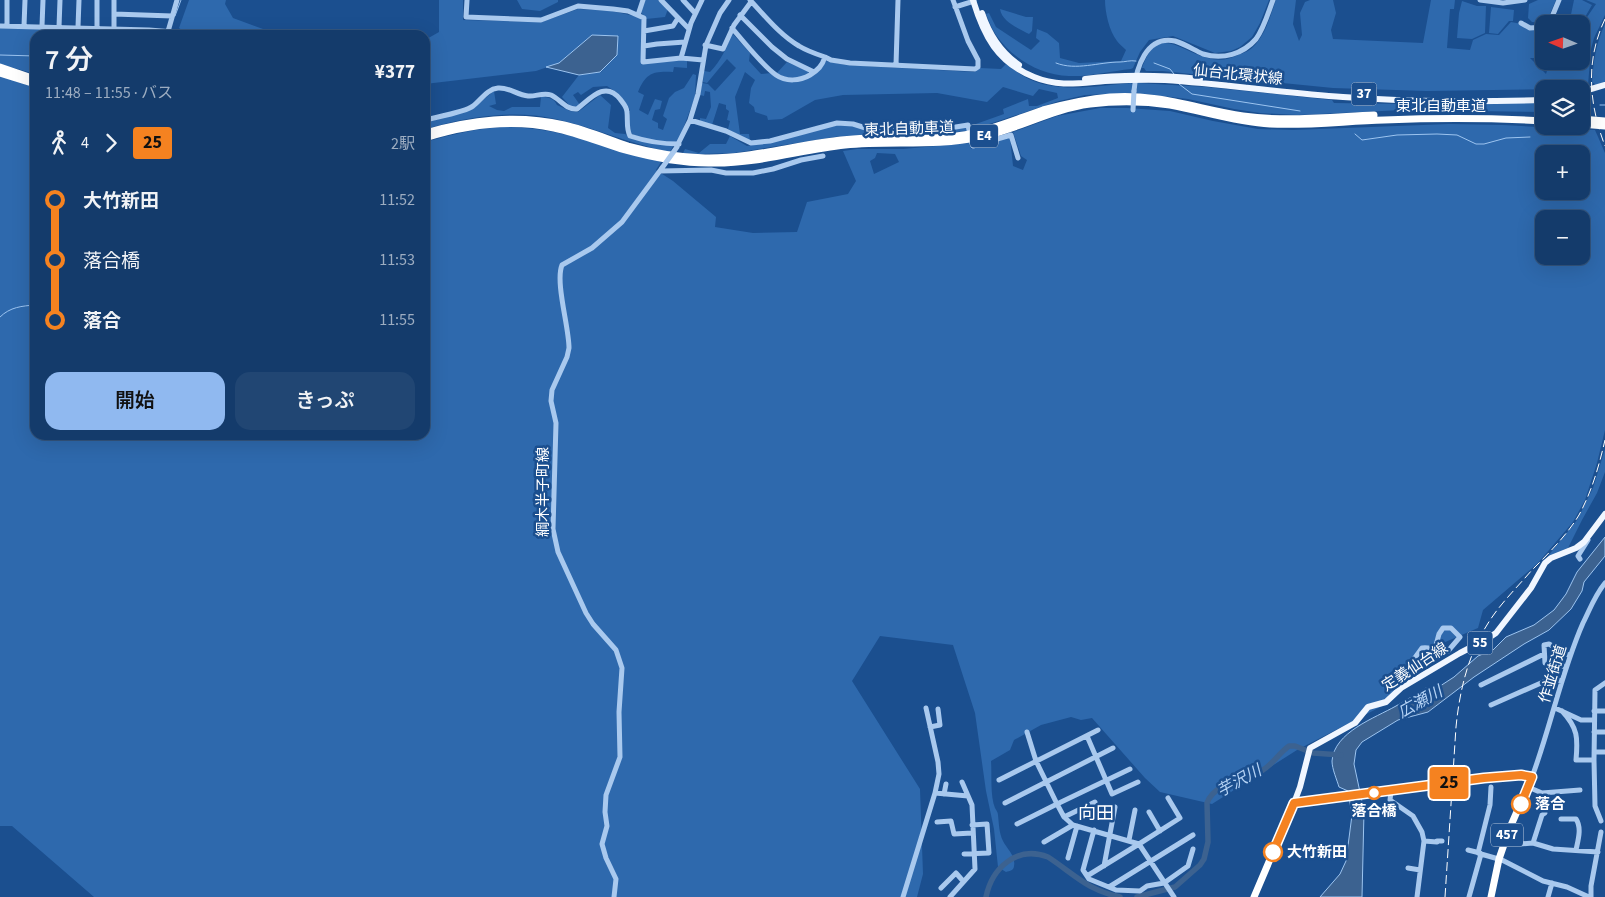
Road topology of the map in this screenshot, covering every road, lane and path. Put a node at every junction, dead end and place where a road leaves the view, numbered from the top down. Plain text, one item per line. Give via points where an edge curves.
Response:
1 (25, 0) edge
2 (42, 0) edge
3 (60, 0) edge
4 (79, 0) edge
5 (97, 0) edge
6 (114, 0) edge
7 (172, 0) edge
8 (177, 0) edge
9 (467, 0) edge
10 (578, 0) edge
11 (596, 0) edge
12 (643, 0) edge
13 (661, 0) edge
14 (683, 0) edge
15 (702, 0) edge
16 (727, 0) edge
17 (898, 0) edge
18 (953, 0) edge
19 (975, 0) edge
20 (1273, 0) edge
21 (1480, 0) edge
22 (1525, 0) edge
23 (1559, 0) edge
24 (751, 1) edge
25 (1494, 1) edge
26 (7, 2) edge
27 (0, 3) edge
28 (578, 6) junction
29 (595, 7) junction
30 (955, 7) junction
31 (696, 13) junction
32 (114, 14) junction
33 (638, 15) junction
34 (740, 15) junction
35 (1553, 15) edge
36 (172, 16) junction
37 (678, 18) junction
38 (1521, 23) dead end
39 (0, 26) edge
40 (7, 26) junction
41 (24, 26) junction
42 (42, 26) junction
43 (59, 26) junction
44 (78, 28) junction
45 (96, 28) junction
46 (732, 28) junction
47 (1535, 28) edge
48 (689, 29) junction
49 (105, 30) edge
50 (114, 30) edge
51 (168, 30) edge
52 (644, 31) junction
53 (685, 42) junction
54 (705, 45) junction
55 (644, 46) junction
56 (825, 57) junction
57 (681, 58) junction
58 (701, 60) junction
59 (896, 65) junction
60 (0, 67) edge
61 (814, 72) junction
62 (0, 73) edge
63 (30, 77) edge
64 (1136, 78) junction
65 (1186, 80) junction
66 (30, 82) edge
67 (1605, 85) edge
68 (1590, 89) edge
69 (1605, 90) edge
70 (1590, 94) edge
71 (1535, 96) edge
72 (1535, 100) edge
73 (1134, 110) dead end
74 (1535, 116) edge
75 (430, 119) edge
76 (690, 120) junction
77 (1590, 120) edge
78 (1535, 121) edge
79 (1605, 121) edge
80 (1590, 125) edge
81 (1605, 126) edge
82 (969, 130) dead end
83 (430, 131) edge
84 (430, 137) edge
85 (972, 143) dead end
86 (678, 146) junction
87 (823, 156) dead end
88 (1018, 158) dead end
89 (661, 169) junction
90 (1605, 514) edge
91 (1593, 529) junction
92 (1580, 559) dead end
93 (1605, 583) edge
94 (1435, 649) junction
95 (1544, 654) junction
96 (1570, 656) junction
97 (1566, 666) junction
98 (1562, 681) junction
99 (1605, 683) edge
100 (1481, 685) dead end
101 (1400, 688) junction
102 (1491, 705) dead end
103 (926, 708) dead end
104 (1555, 708) junction
105 (938, 709) dead end
106 (1562, 711) junction
107 (1594, 711) junction
108 (1605, 711) edge
109 (1594, 720) junction
110 (930, 727) junction
111 (1098, 730) dead end
112 (1027, 732) dead end
113 (1594, 732) junction
114 (1605, 732) edge
115 (1087, 736) junction
116 (1112, 748) dead end
117 (1594, 752) junction
118 (1605, 752) edge
119 (1097, 756) junction
120 (1594, 760) junction
121 (1036, 761) junction
122 (1130, 769) dead end
123 (1532, 777) junction
124 (999, 780) dead end
125 (1106, 780) junction
126 (962, 782) dead end
127 (1138, 782) dead end
128 (1046, 783) junction
129 (946, 784) dead end
130 (1491, 787) dead end
131 (1528, 787) junction
132 (1580, 790) dead end
133 (1391, 791) junction
134 (935, 793) junction
135 (1542, 793) junction
136 (944, 794) junction
137 (968, 796) junction
138 (1168, 798) dead end
139 (1095, 802) dead end
140 (1005, 803) dead end
141 (1294, 803) junction
142 (1057, 804) junction
143 (1115, 807) dead end
144 (1135, 810) dead end
145 (1148, 812) dead end
146 (1064, 817) junction
147 (1561, 819) dead end
148 (1601, 821) dead end
149 (937, 822) dead end
150 (1017, 824) dead end
151 (972, 825) junction
152 (1075, 825) junction
153 (1094, 830) junction
154 (1160, 831) junction
155 (1602, 832) dead end
156 (972, 833) junction
157 (1111, 835) junction
158 (1193, 835) dead end
159 (1506, 838) junction
160 (1129, 840) junction
161 (1424, 841) junction
162 (1442, 841) dead end
163 (1044, 842) dead end
164 (1533, 843) junction
165 (1139, 844) junction
166 (1193, 849) dead end
167 (1468, 850) dead end
168 (1576, 850) junction
169 (1598, 852) junction
170 (1479, 853) junction
171 (964, 854) dead end
172 (973, 854) junction
173 (1068, 858) dead end
174 (1500, 859) junction
175 (1150, 861) junction
176 (1104, 866) junction
177 (1408, 868) dead end
178 (1420, 870) junction
179 (1087, 876) junction
180 (963, 881) junction
181 (1165, 883) junction
182 (1552, 883) junction
183 (1108, 887) junction
184 (941, 888) dead end
185 (1173, 896) edge
186 (614, 897) edge
187 (903, 897) edge
188 (950, 897) edge
189 (1254, 897) edge
190 (1417, 897) edge
191 (1469, 897) edge
192 (1491, 897) edge
193 (1548, 897) edge
194 (1590, 897) edge

1 - 41 street
2 - 42 street
3 - 43 street
4 - 44 street
5 - 45 street
6 - 32 street
7 - 8 street
8 - 36 street
9 - 28 street via 466,18 541,20
10 - 28 street
11 - 29 street
12 - 33 street
13 - 37 street
14 - 31 street
15 - 31 street
16 - 54 street
17 - 59 street
18 - 30 street
19 - 30 street
19 - 64 main road, 仙台北環状線 / 37 via 983,30 994,47 1027,74 1064,85
20 - 64 street via 1259,34 1241,51 1218,56 1203,54 1174,41 1159,42 1144,54
21 - 25 street
22 - 25 street
23 - 35 street
24 - 34 street
24 - 56 street via 790,40
26 - 27 street
26 - 40 street
28 - 29 street
29 - 33 street
30 - 59 street via 978,60 978,67
31 - 48 street
32 - 36 street
32 - 50 street
33 - 52 street via 644,18
34 - 46 street
34 - 61 street via 787,59
36 - 51 street
37 - 48 street
37 - 52 street via 673,26
38 - 47 street
39 - 40 street
40 - 41 street
41 - 42 street
42 - 43 street
43 - 44 street
44 - 45 street
45 - 49 street
46 - 54 street via 723,49
46 - 61 street via 776,75 794,80
48 - 53 street
52 - 55 street
53 - 55 street
53 - 57 street
54 - 58 street
55 - 57 street via 643,62
56 - 59 street via 850,63
56 - 61 street
57 - 58 street
58 - 76 street via 698,94
60 - 63 highway
62 - 66 highway
64 - 65 main road, 仙台北環状線 / 37
64 - 73 street, bridge
65 - 71 main road, 仙台北環状線 / 37 via 1351,94
65 - 72 main road, 仙台北環状線 / 37 via 1345,98
67 - 68 main road
69 - 70 main road
74 - 83 highway, 東北自動車道 / E4 via 1432,114 1272,118 1243,116 1157,98 1113,97 1068,104 960,136 853,139 742,156 705,158 646,151 564,125 537,120 482,120
75 - 86 street via 472,107 491,90 498,88 529,97 545,94 574,110 600,92 610,90 627,109 630,136
76 - 82 street via 751,143 837,123 872,130 937,130 968,125
76 - 86 street
77 - 79 highway
78 - 84 highway, 東北自動車道 / E4 via 1440,118 1262,124 1170,105 1116,102 1076,107 959,141 847,145 717,164 664,159 624,150 571,132 534,125 478,126
80 - 81 highway
85 - 88 street via 973,146 1010,135
86 - 89 street, bridge
87 - 89 street via 753,173
89 - 186 street, 綱木半子町線 via 622,222 592,248 562,265 561,283 569,348 552,390 551,401 556,423 556,545 586,614 616,650 622,668 620,757 606,795 607,826 602,844 616,879
90 - 91 main road, 定義仙台線 / 55
91 - 92 street via 1578,556
91 - 101 main road, 定義仙台線 / 55 via 1579,546 1545,563 1531,588 1496,633
93 - 96 street, 作並街道
94 - 94 street via 1448,651 1460,637 1451,628 1443,628
94 - 101 street via 1422,648 1398,681
95 - 96 street via 1544,645 1549,644
95 - 97 street via 1545,663
95 - 100 street
96 - 97 street, 作並街道
97 - 98 street, 作並街道
98 - 102 street via 1550,679
98 - 104 street, 作並街道
99 - 107 street via 1595,690
101 - 141 main road, 定義仙台線 / 55 via 1386,702 1368,707 1355,723 1310,748
103 - 110 street
104 - 106 street
104 - 123 street, 作並街道
105 - 110 street via 940,726
106 - 109 street via 1581,720
106 - 120 street via 1572,722 1578,739 1576,760
107 - 108 street
107 - 109 street
109 - 113 street
110 - 134 street via 939,768
111 - 115 street
112 - 121 street
113 - 114 street
113 - 117 street
115 - 119 street
115 - 121 street
116 - 119 street
117 - 118 street
117 - 120 street
119 - 125 street
119 - 128 street
120 - 148 street via 1595,806
121 - 124 street
121 - 128 street
122 - 125 street
123 - 131 highway, 457
123 - 133 highway via 1521,775
125 - 127 street via 1112,794
125 - 142 street
126 - 137 street
128 - 140 street
128 - 142 street
129 - 136 street
130 - 170 street
131 - 135 street
131 - 159 highway, 457
132 - 135 street
133 - 141 highway
133 - 161 street via 1393,803 1417,822
134 - 136 street
134 - 187 street
135 - 164 street via 1545,813
136 - 137 street via 956,792
137 - 151 street via 972,805
138 - 154 street via 1180,818
139 - 146 street
141 - 189 highway
142 - 146 street
142 - 150 street
143 - 157 street
144 - 160 street
145 - 154 street
146 - 152 street
147 - 168 street via 1576,819 1578,822
149 - 156 street via 951,822 954,834
151 - 156 street
151 - 172 street via 987,824 989,853
152 - 153 street
152 - 163 street
152 - 173 street
153 - 157 street
153 - 179 street via 1082,870
154 - 165 street
155 - 169 street
156 - 172 street
157 - 160 street
157 - 176 street
158 - 175 street
159 - 164 street via 1520,844
159 - 174 highway, 457
160 - 165 street
161 - 162 street
161 - 178 street
164 - 168 street via 1553,849
165 - 175 street
165 - 176 street
166 - 181 street via 1188,866
167 - 170 street
168 - 169 street
169 - 194 street
170 - 174 street
170 - 191 street
171 - 172 street
172 - 180 street via 975,869
174 - 182 street
174 - 192 highway, 457
175 - 181 street
175 - 183 street
176 - 179 street
177 - 178 street
178 - 190 street
179 - 183 street
180 - 184 street via 956,873
180 - 188 street
181 - 183 street via 1147,886 1140,891
181 - 185 street
182 - 193 street
182 - 194 street

